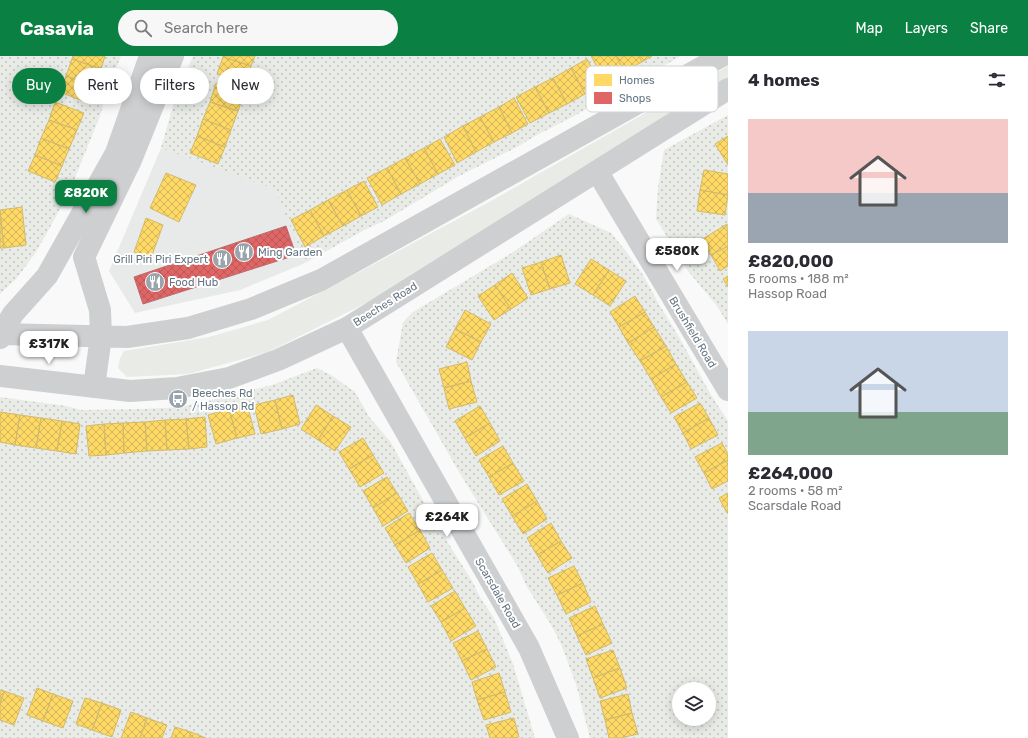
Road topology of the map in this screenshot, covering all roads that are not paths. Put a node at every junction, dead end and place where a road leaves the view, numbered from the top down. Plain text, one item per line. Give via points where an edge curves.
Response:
1 (150, 56) edge
2 (173, 56) edge
3 (722, 56) edge
4 (704, 66) edge
5 (728, 89) edge
6 (718, 95) edge
7 (622, 112) edge
8 (691, 112) edge
9 (597, 171) junction
10 (346, 328) junction
11 (0, 335) edge
12 (101, 336) junction
13 (0, 376) edge
14 (94, 387) junction
15 (728, 390) edge
16 (568, 738) edge

1 - 11 street via 116,153 48,276 13,314
2 - 12 street via 131,160 84,257 100,310
3 - 4 street
5 - 6 street, Beeches Road
7 - 12 street via 321,280 251,309 188,328 127,337
8 - 9 street, Beeches Road
9 - 10 street, Beeches Road
9 - 15 street, Brushfield Road
10 - 14 street, Beeches Road via 278,360 229,378 177,388 130,391
10 - 16 street, Scarsdale Road via 529,648
11 - 12 street
12 - 14 street
13 - 14 street, Beeches Road

